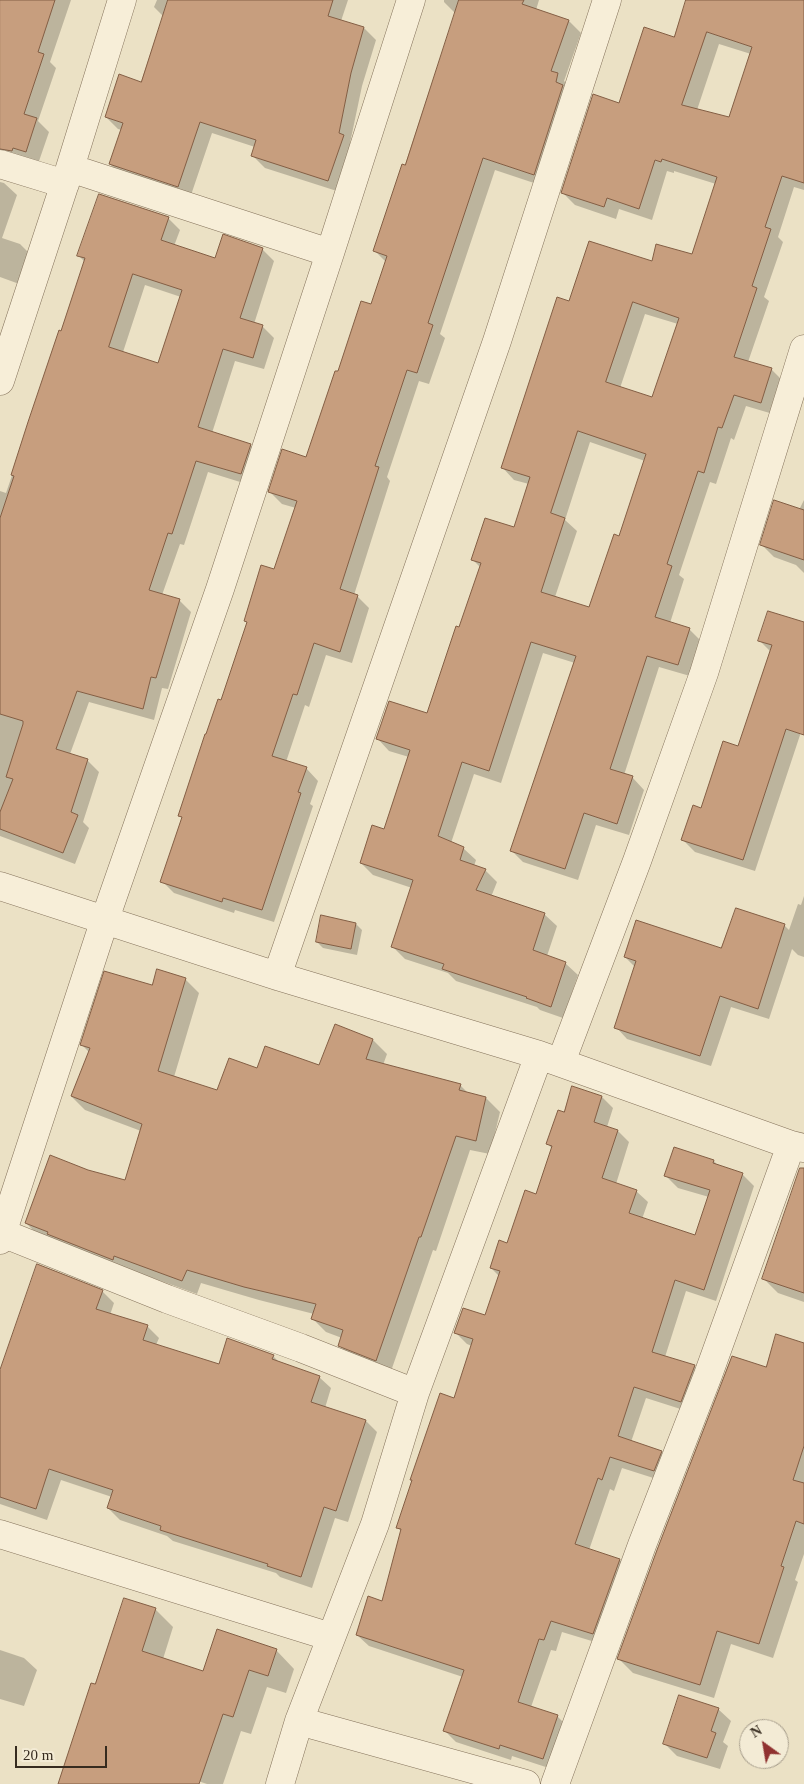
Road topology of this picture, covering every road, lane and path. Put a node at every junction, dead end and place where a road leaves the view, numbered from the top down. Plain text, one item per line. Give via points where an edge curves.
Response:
1 (122, 0) edge
2 (411, 0) edge
3 (606, 0) edge
4 (0, 164) edge
5 (67, 176) junction
6 (330, 253) junction
7 (804, 349) edge
8 (0, 381) edge
9 (0, 886) edge
10 (105, 920) junction
11 (277, 976) junction
12 (550, 1059) junction
13 (798, 1146) edge
14 (1, 1236) edge
15 (415, 1393) junction
16 (0, 1534) edge
17 (331, 1637) junction
18 (299, 1721) junction
19 (280, 1784) edge
20 (526, 1784) edge
21 (555, 1784) edge

1 - 5 street
2 - 6 street
3 - 11 street via 497,341
4 - 5 street
5 - 6 street
5 - 8 street
6 - 10 street via 220,589
7 - 12 street via 704,673 637,861
9 - 10 street
10 - 11 street
10 - 14 street
11 - 12 street
12 - 13 street
12 - 15 street
13 - 21 street via 642,1545
14 - 15 street
15 - 17 street via 375,1524
16 - 17 street
17 - 18 street
18 - 19 street
18 - 20 street

